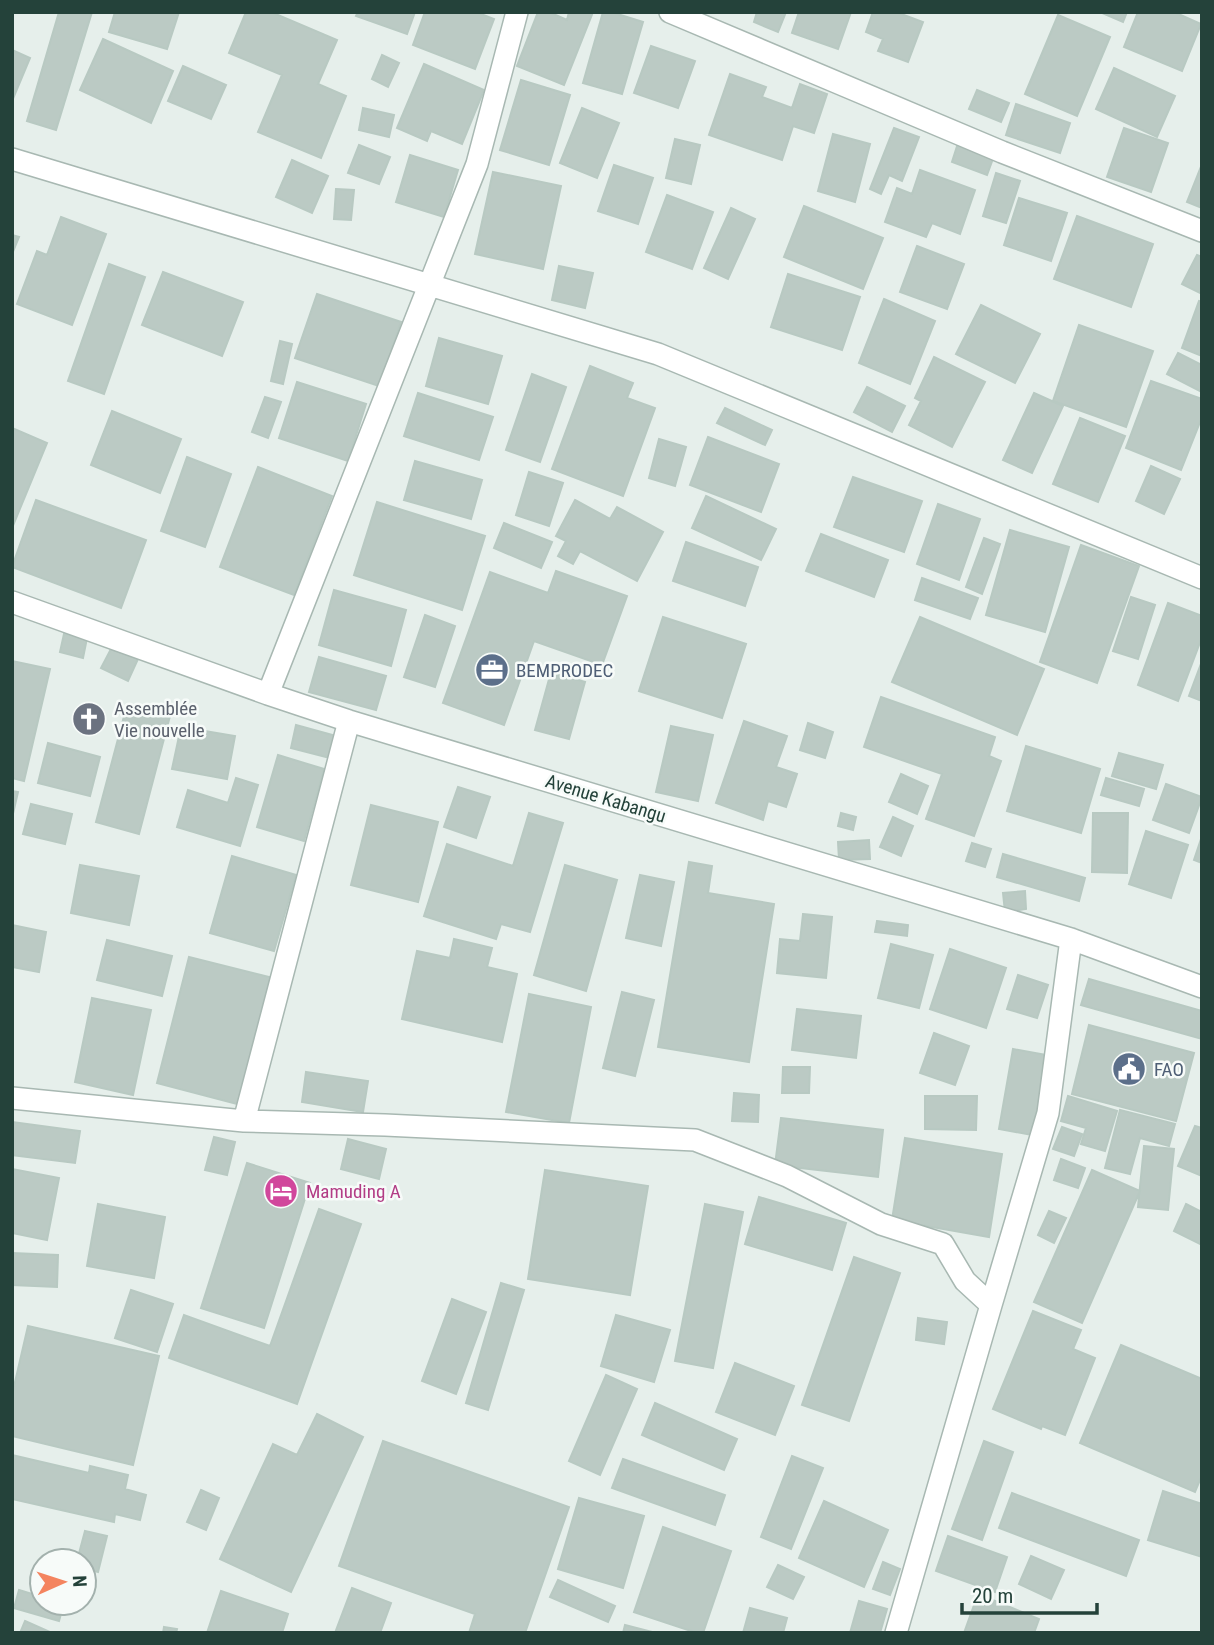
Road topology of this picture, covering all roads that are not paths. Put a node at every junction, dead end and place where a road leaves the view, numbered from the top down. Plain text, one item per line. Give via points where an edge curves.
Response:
1 (517, 12) edge
2 (670, 12) edge
3 (12, 159) edge
4 (1202, 231) edge
5 (429, 285) junction
6 (1202, 578) edge
7 (12, 602) edge
8 (268, 694) junction
9 (349, 721) junction
10 (1071, 939) junction
11 (1202, 987) edge
12 (12, 1098) edge
13 (244, 1121) junction
14 (991, 1305) junction
15 (896, 1633) edge

1 - 5 street via 477,164
2 - 4 street
3 - 5 street
5 - 6 street via 658,354
5 - 8 street
7 - 8 street, Avenue Kabangu
8 - 9 street, Avenue Kabangu
9 - 10 street, Avenue Kabangu
9 - 13 street
10 - 11 street, Avenue Kabangu
10 - 14 street via 1048,1113
12 - 13 street
13 - 14 street via 695,1140 787,1176 881,1224 943,1244 965,1281
14 - 15 street

